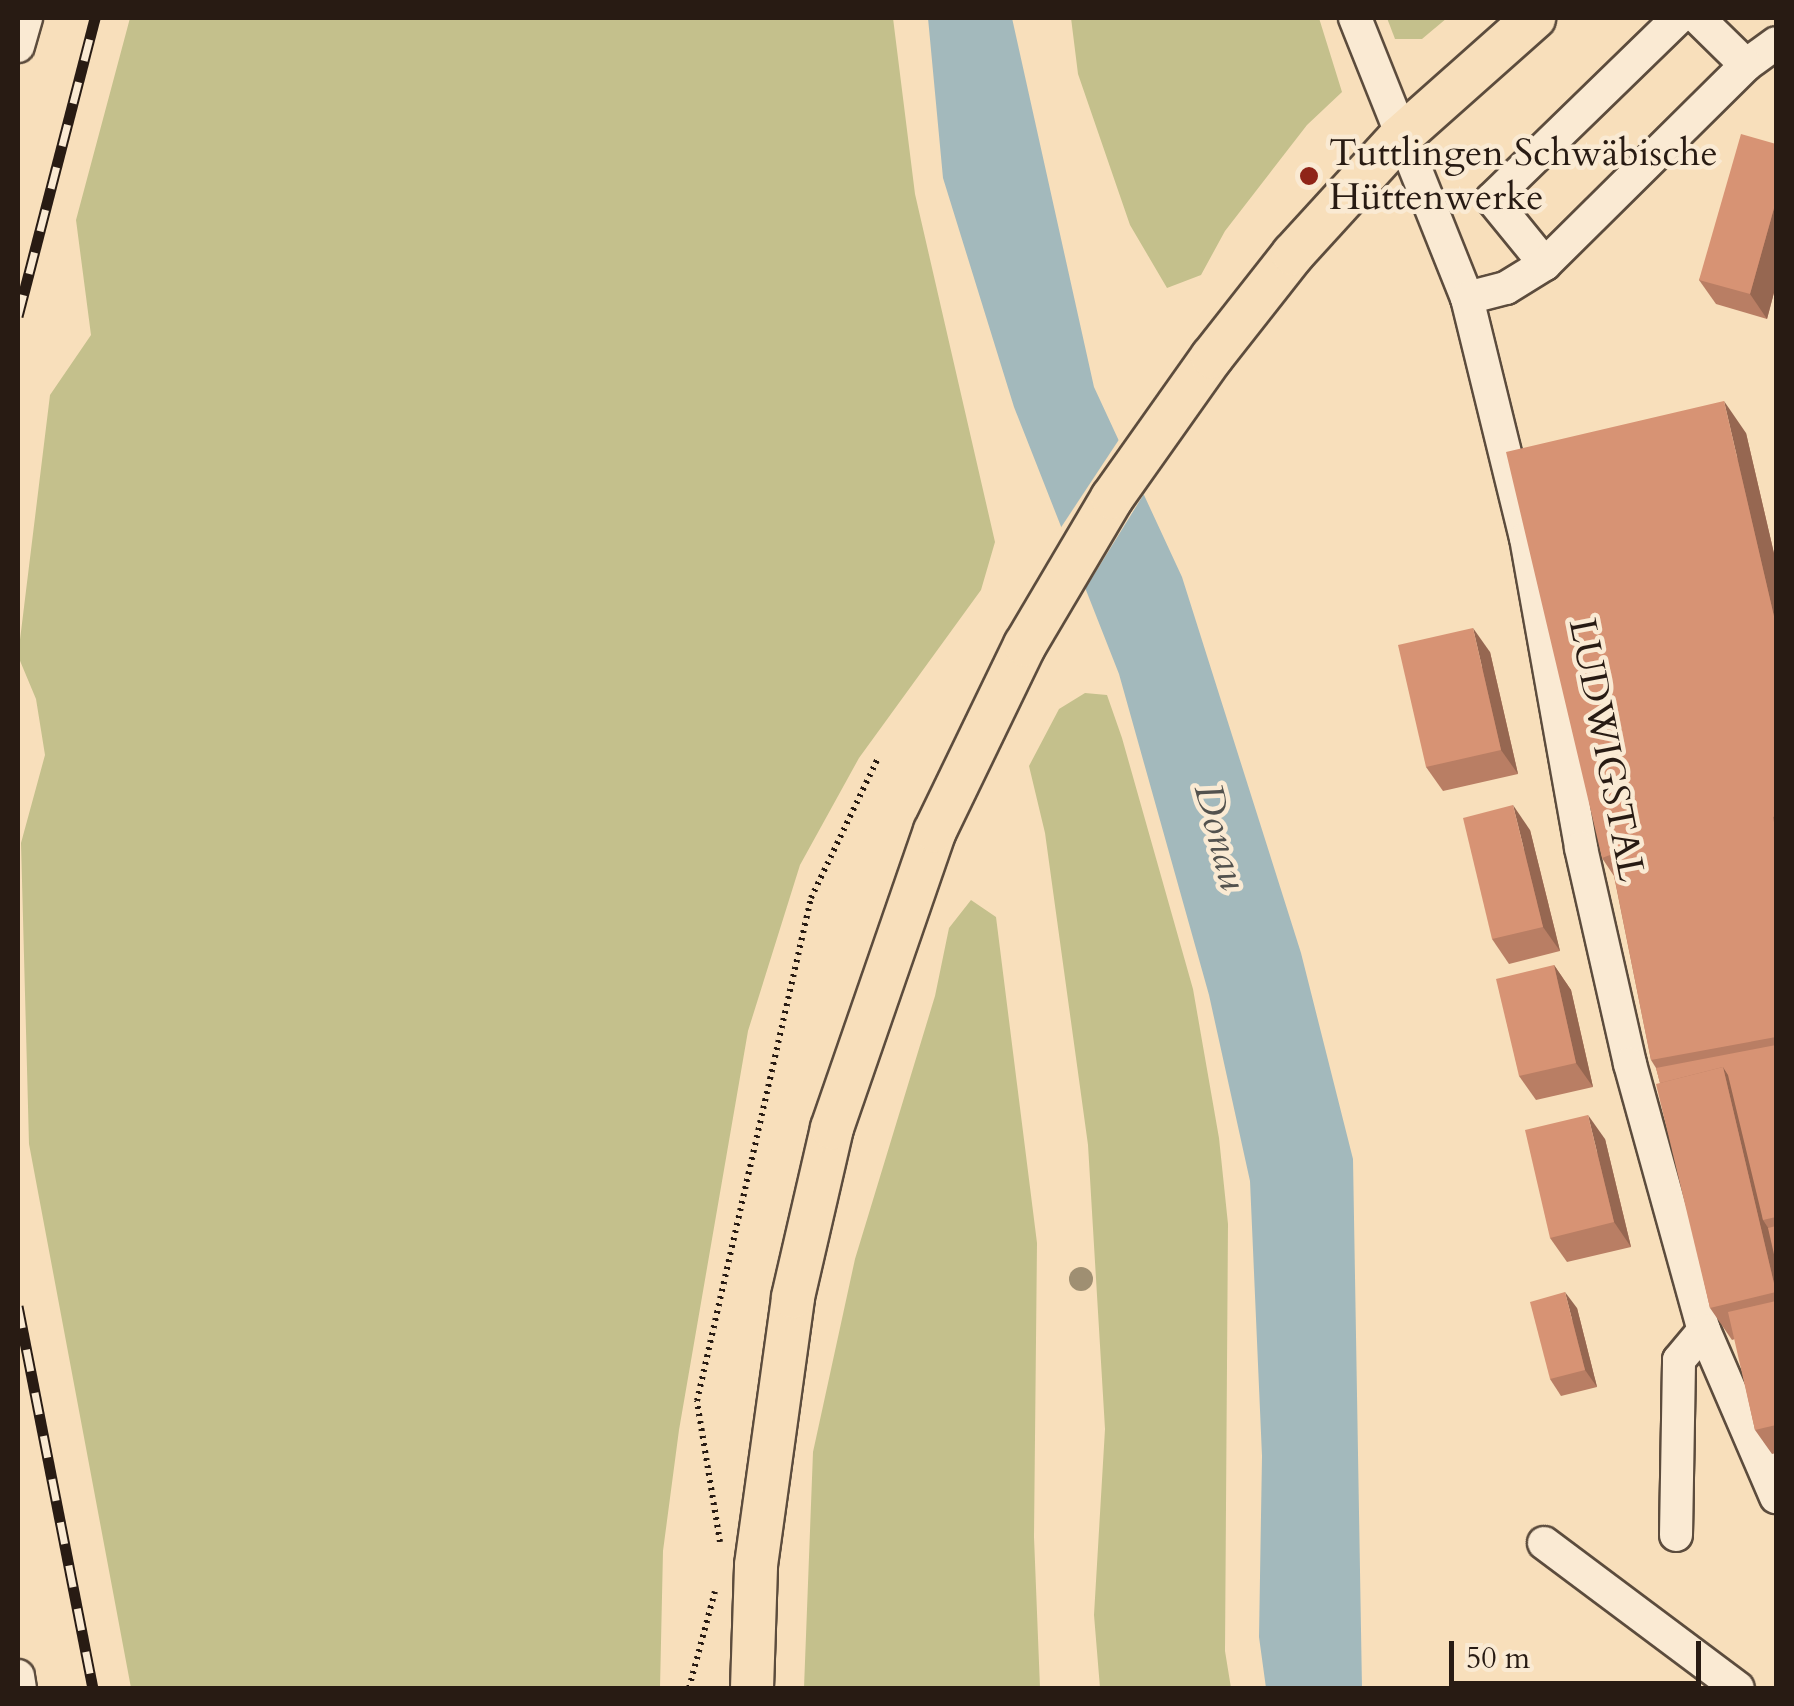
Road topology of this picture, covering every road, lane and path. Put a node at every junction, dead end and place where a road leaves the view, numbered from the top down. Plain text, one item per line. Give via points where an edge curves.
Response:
1 (26, 18) edge
2 (1355, 18) edge
3 (1534, 18) edge
4 (1678, 18) edge
5 (1698, 18) edge
6 (1776, 43) edge
7 (18, 46) edge
8 (1746, 65) junction
9 (1399, 138) junction
10 (1545, 264) junction
11 (1467, 298) junction
12 (878, 758) dead end
13 (1704, 1330) junction
14 (1776, 1497) edge
15 (1676, 1535) dead end
16 (1544, 1543) dead end
17 (740, 1563) junction
18 (18, 1676) edge
19 (20, 1688) edge
20 (688, 1688) edge
21 (752, 1688) edge
22 (1738, 1688) edge

1 - 7 street
2 - 9 street, LUDWIGSTAL
3 - 9 main road
4 - 10 street via 1492,198
5 - 8 street
6 - 8 street
8 - 10 street
9 - 11 street, LUDWIGSTAL
9 - 17 main road via 1294,254 1112,498 1025,645 935,831 832,1128
10 - 11 street via 1506,288
11 - 13 street, LUDWIGSTAL via 1526,538 1582,848 1630,1064
12 - 17 path via 811,898 697,1401
13 - 14 street, LUDWIGSTAL
13 - 15 street via 1679,1360
16 - 22 street
17 - 20 path
17 - 21 main road
18 - 19 street

